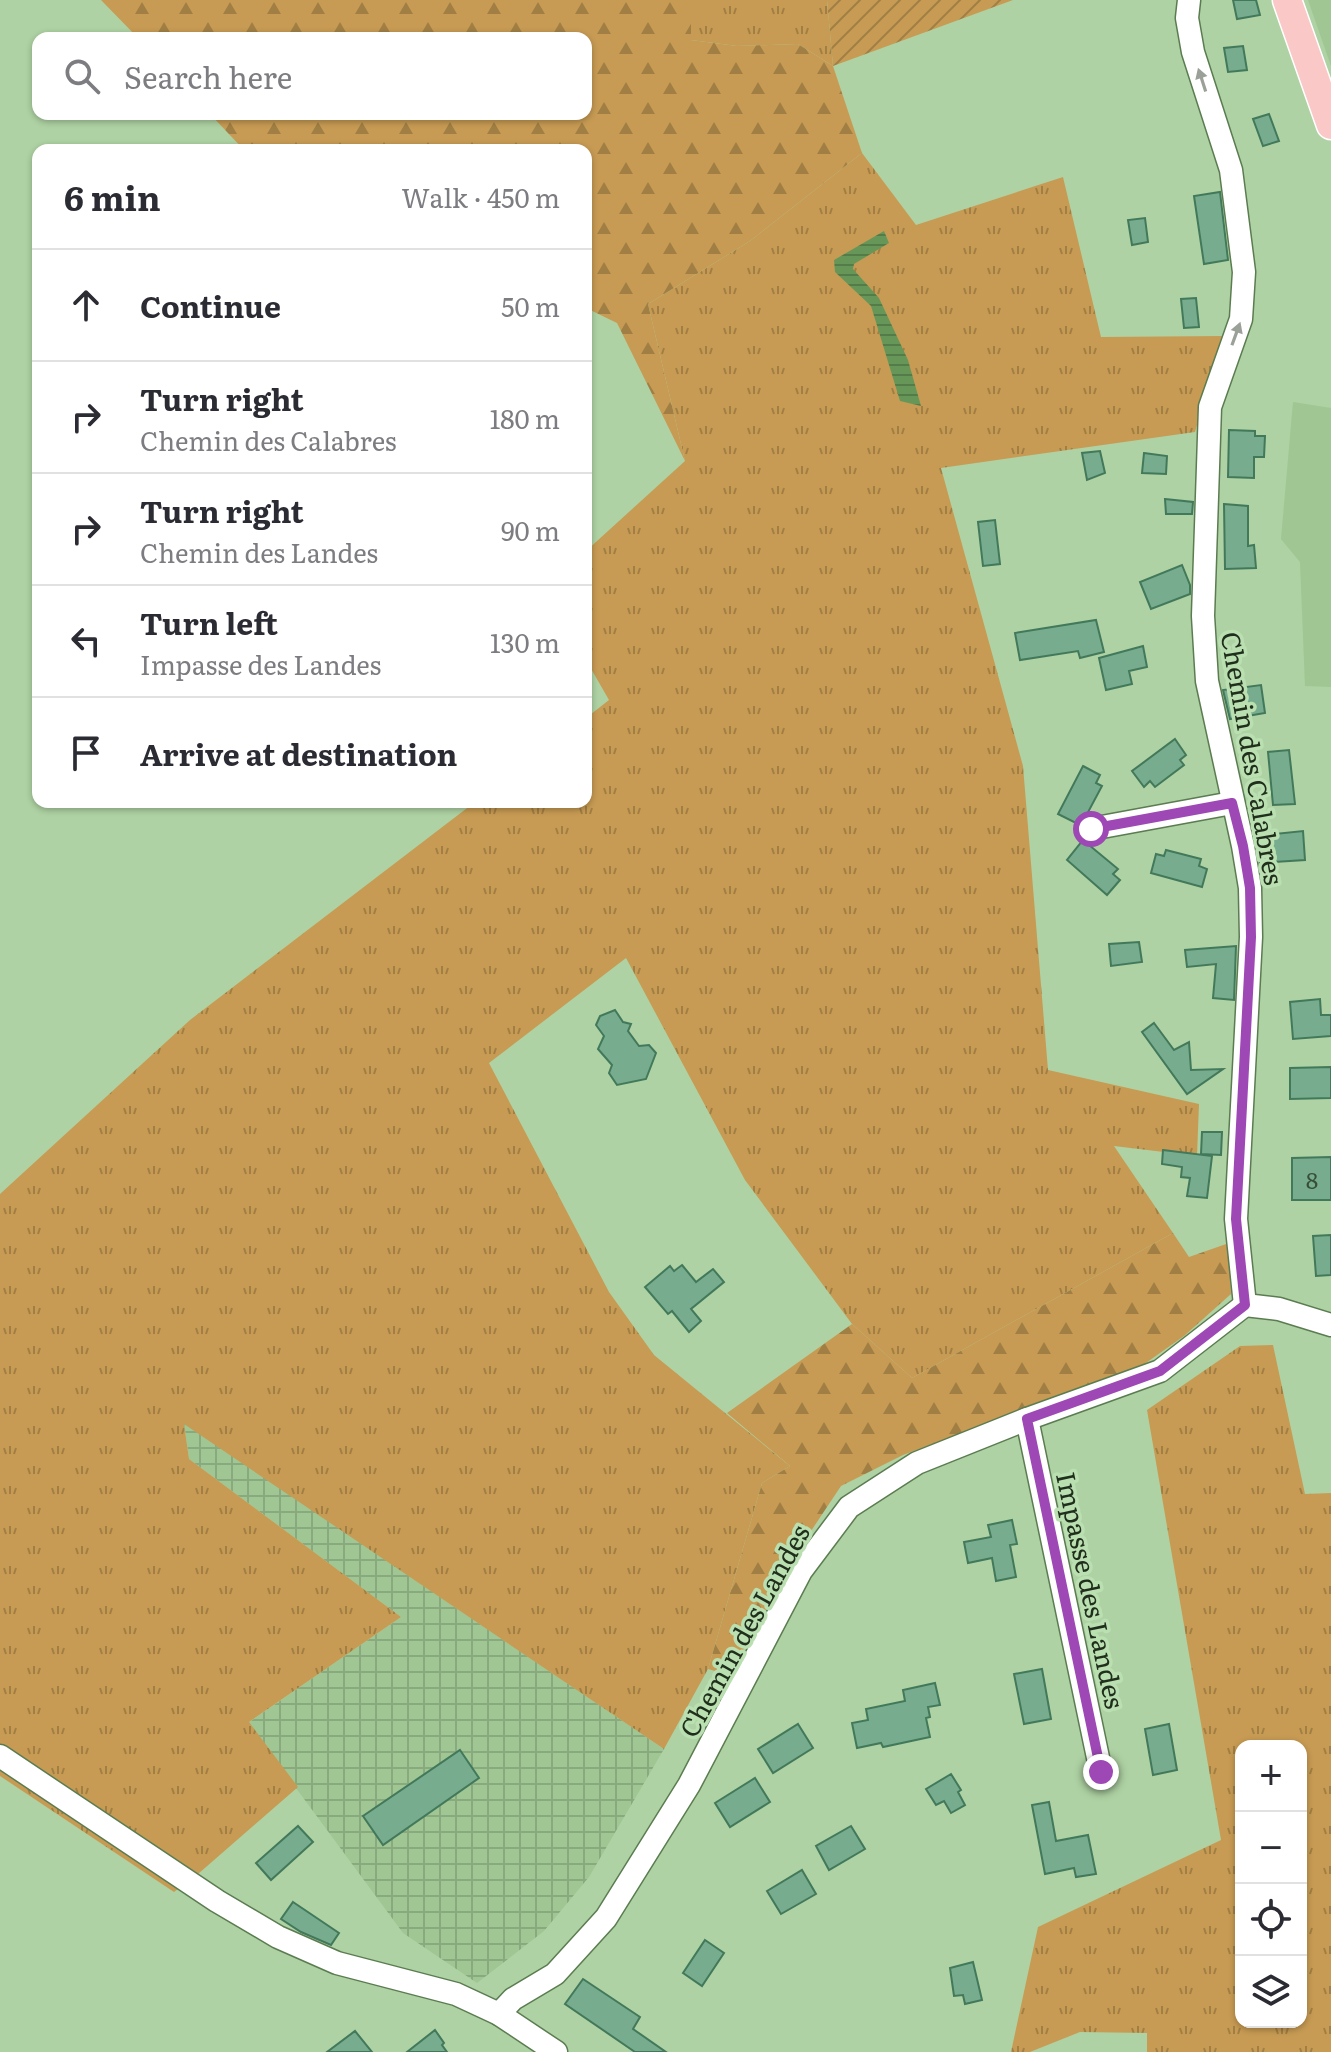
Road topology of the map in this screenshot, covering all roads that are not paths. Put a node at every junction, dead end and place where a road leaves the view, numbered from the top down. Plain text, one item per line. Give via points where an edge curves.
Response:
1 (1189, 0) edge
2 (1287, 0) edge
3 (1331, 125) edge
4 (1232, 803) junction
5 (1091, 829) dead end
6 (1245, 1305) junction
7 (1331, 1325) edge
8 (1027, 1419) junction
9 (0, 1756) edge
10 (1101, 1772) dead end
11 (499, 2014) junction
12 (556, 2052) edge

4 -> 1 street, Chemin des Calabres via 1207,681 1203,553 1210,407 1241,319 1244,272 1231,170 1193,52
2 - 3 main road
4 - 5 street
4 - 6 street, Chemin des Calabres via 1243,846 1251,937 1236,1219
6 - 7 street
6 - 8 street, Chemin des Landes via 1160,1371
8 - 10 street, Impasse des Landes
8 - 11 street, Chemin des Landes via 917,1463 849,1507 801,1571 692,1781 606,1918 555,1974 513,1999
9 - 11 street via 278,1937 337,1963 456,1994
11 - 12 street

